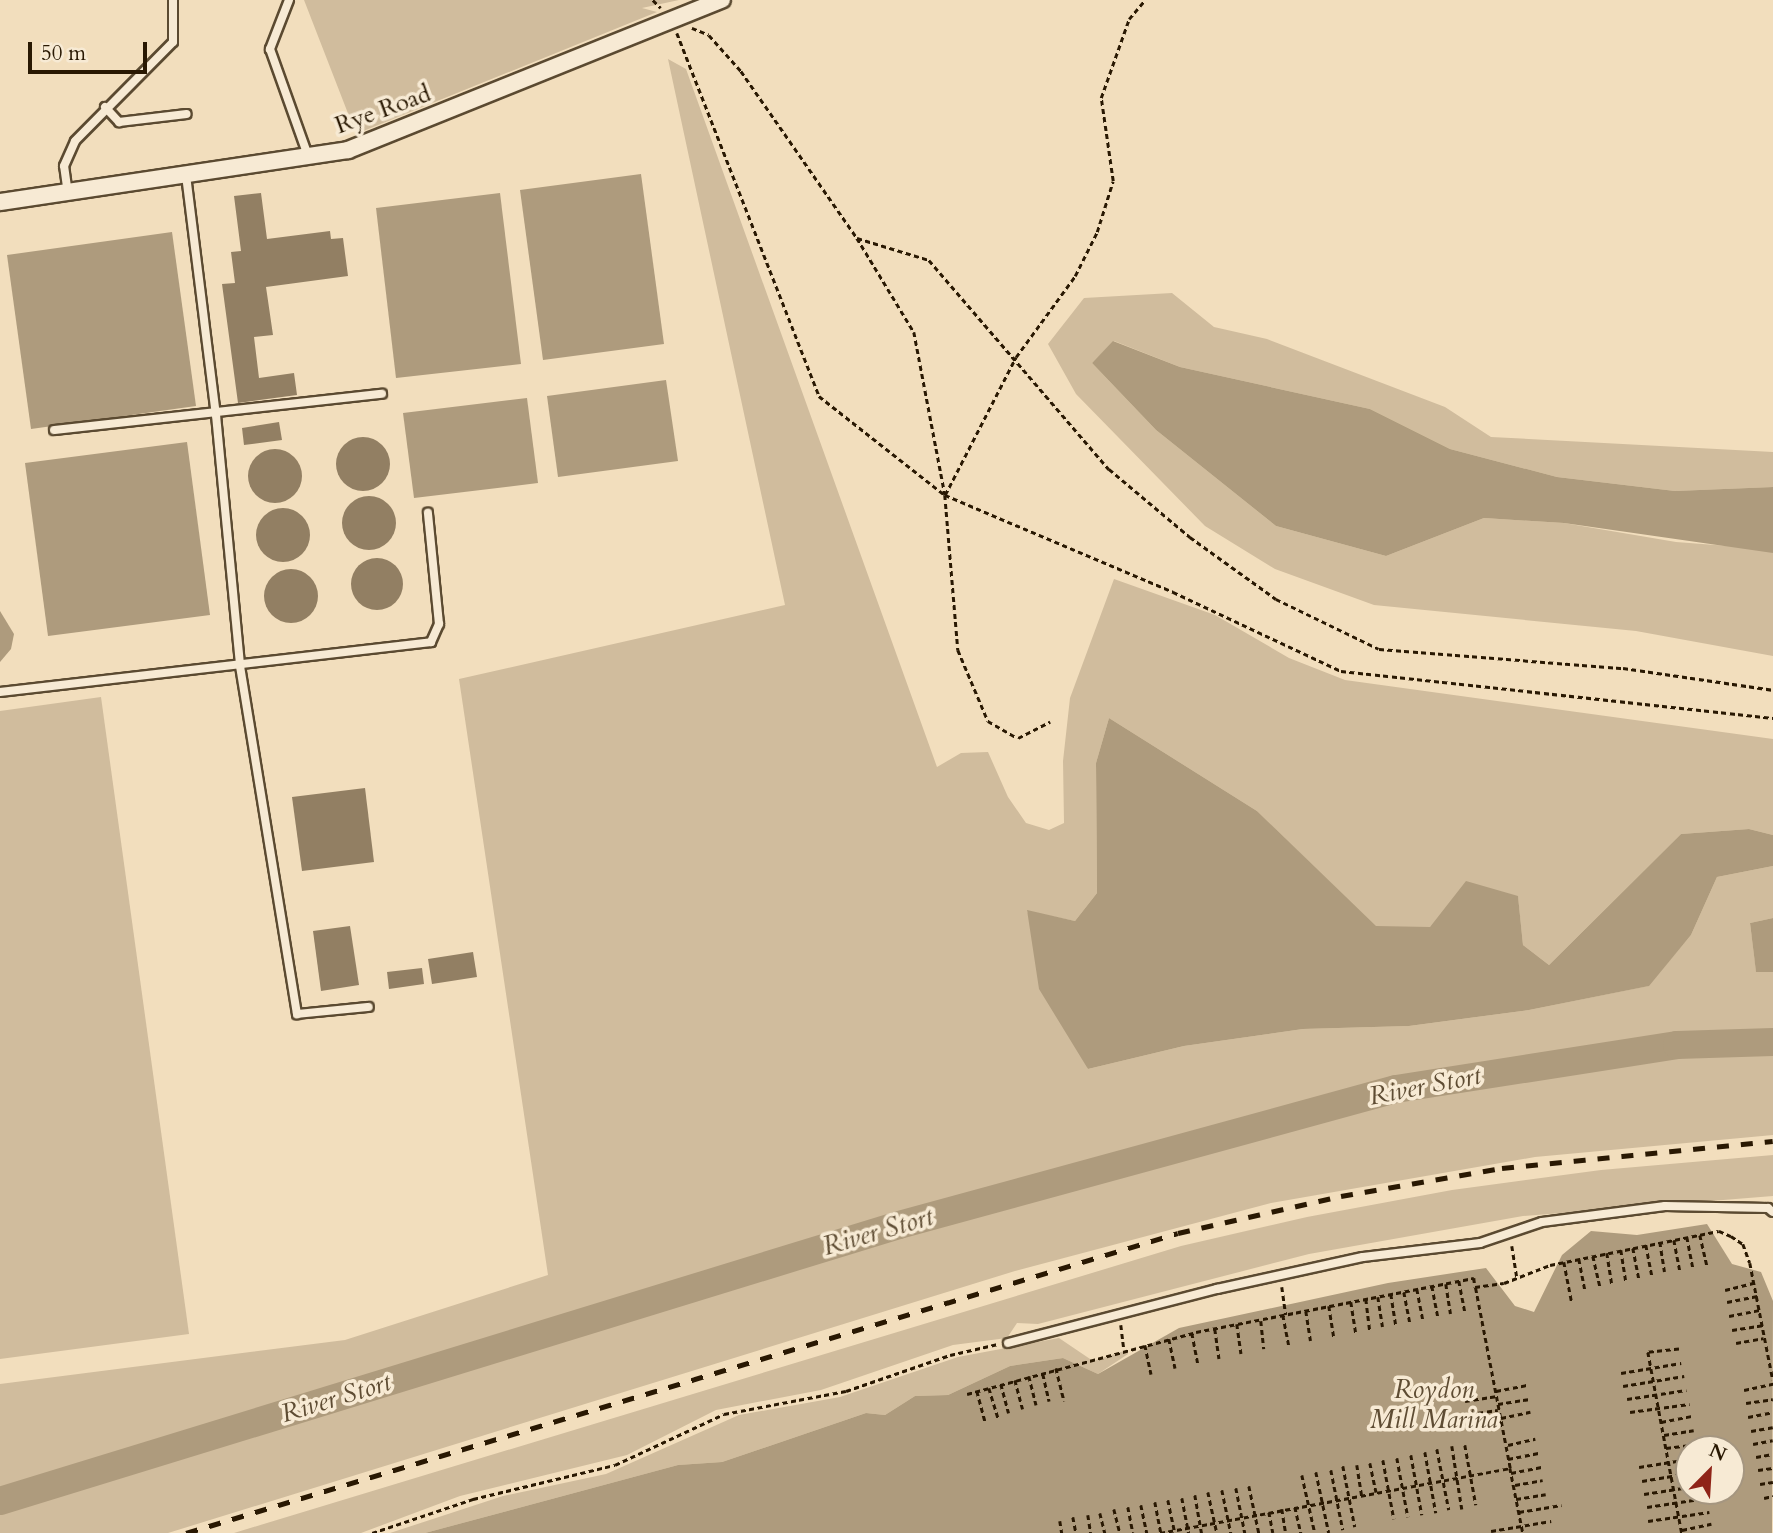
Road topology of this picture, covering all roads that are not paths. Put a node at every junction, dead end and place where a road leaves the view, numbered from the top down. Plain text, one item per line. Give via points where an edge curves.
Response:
1 (173, 0) edge
2 (289, 0) edge
3 (722, 0) edge
4 (105, 107) junction
5 (187, 114) dead end
6 (308, 156) junction
7 (186, 175) junction
8 (68, 194) junction
9 (0, 202) edge
10 (383, 394) dead end
11 (216, 415) junction
12 (54, 430) dead end
13 (428, 513) dead end
14 (240, 666) junction
15 (0, 692) edge
16 (369, 1007) dead end
17 (1773, 1212) edge
18 (1008, 1343) road end

1 - 4 lane via 173,42
2 - 6 lane via 270,48
3 - 6 street, Rye Road via 348,150
4 - 5 lane via 119,122
4 - 8 lane via 75,141 64,166
6 - 7 street, Rye Road
7 - 8 street, Rye Road
7 - 11 lane
8 - 9 street, Rye Road
10 - 11 lane
11 - 12 lane
11 - 14 lane
13 - 14 lane via 439,624 431,642
14 - 15 lane
14 - 16 lane via 297,1014
17 - 18 lane via 1768,1208 1665,1206 1542,1222 1480,1242 1363,1257

